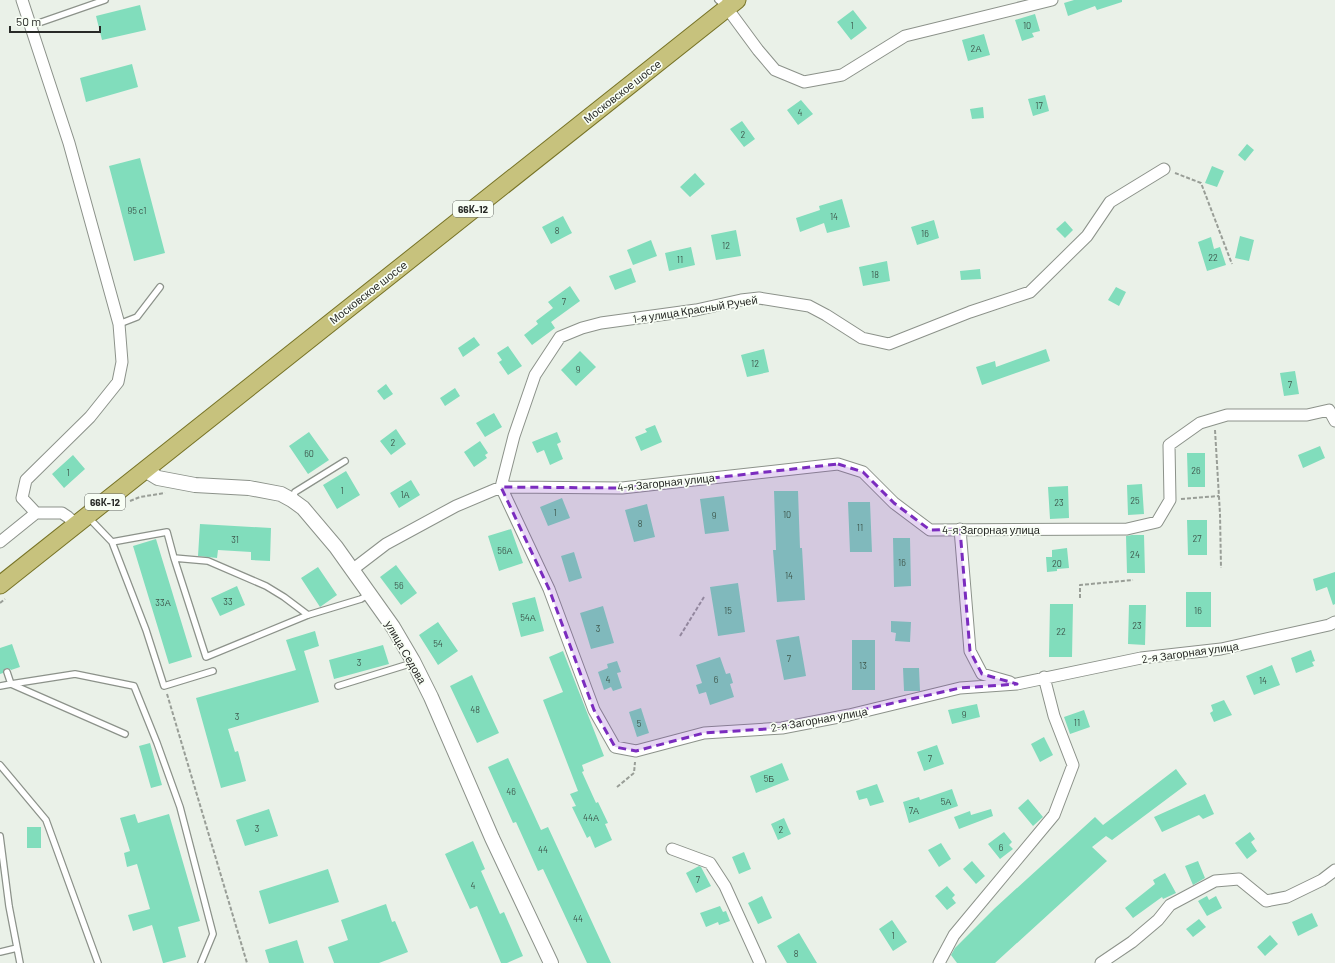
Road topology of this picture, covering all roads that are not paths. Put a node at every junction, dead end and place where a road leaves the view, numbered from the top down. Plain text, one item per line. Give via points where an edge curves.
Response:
1 (22, 0) edge
2 (105, 0) edge
3 (1052, 0) edge
4 (727, 3) edge
5 (30, 26) junction
6 (1164, 169) road end
7 (160, 286) dead end
8 (119, 324) junction
9 (1335, 421) edge
10 (344, 461) dead end
11 (146, 470) junction
12 (501, 487) junction
13 (292, 500) junction
14 (36, 513) junction
15 (82, 521) junction
16 (960, 529) junction
17 (0, 542) edge
18 (112, 542) junction
19 (174, 558) junction
20 (352, 570) junction
21 (3, 592) edge
22 (369, 594) junction
23 (308, 615) junction
24 (1335, 622) edge
25 (413, 661) junction
26 (213, 671) dead end
27 (7, 672) dead end
28 (1044, 678) junction
29 (11, 684) junction
30 (1017, 684) junction
31 (0, 686) edge
32 (338, 686) dead end
33 (125, 734) dead end
34 (0, 765) edge
35 (0, 836) edge
36 (672, 849) dead end
37 (1335, 870) edge
38 (17, 948) junction
39 (0, 952) edge
40 (20, 963) edge
41 (98, 963) edge
42 (201, 963) edge
43 (550, 963) edge
44 (760, 963) edge
45 (939, 963) edge
46 (1101, 963) edge

1 - 5 street
2 - 5 lane
3 - 4 street via 905,36 842,75 804,82 776,70 758,50
4 - 11 main road, Московское шоссе / 66К-12
5 - 8 street via 69,143
6 - 12 street, 1-я улица Красный Ручей via 1110,202 1088,236 1030,292 889,344 862,338 809,306 759,298 696,310 601,323 560,337 535,375 514,436
7 - 8 lane via 137,317
8 - 14 street via 122,362 118,382 90,417 26,480 22,498
9 - 16 street, 4-я Загорная улица via 1329,410 1307,415 1227,415 1200,423 1169,445 1170,500 1157,522 1127,529
10 - 13 lane via 295,492
11 - 13 street, улица Седова via 158,478 249,488 280,494
11 - 15 main road, Московское шоссе / 66К-12
12 - 16 street, 4-я Загорная улица via 622,488 838,464 863,472 894,503 930,530
12 - 20 street, 4-я Загорная улица via 456,506 386,544
12 - 30 street, 2-я Загорная улица via 549,589 594,710 615,747 636,751 704,733 782,728 849,715 960,688
13 - 20 street, улица Седова via 303,508
14 - 15 street via 62,513
14 - 17 street
15 - 18 lane
15 - 21 main road, Московское шоссе / 66К-12
16 - 30 street via 970,651 982,674
18 - 19 lane via 167,532
18 - 26 lane via 146,630 164,686
19 - 23 lane via 208,562 266,586
19 - 23 lane via 206,657
20 - 22 street, улица Седова
22 - 23 lane via 361,599
22 - 25 street, улица Седова
24 - 28 street, 2-я Загорная улица via 1221,649 1141,658
25 - 32 lane via 406,666
25 - 43 street, улица Седова
27 - 29 lane
28 - 30 street, 2-я Загорная улица
28 - 45 street via 1054,716 1073,765 1054,815 954,935
29 - 31 lane
29 - 33 lane
29 - 42 lane via 75,674 134,686 180,807 213,934
34 - 41 lane via 46,820
35 - 38 lane
36 - 44 street via 710,864 725,886
37 - 46 street via 1322,880 1286,896 1266,900 1239,879 1215,881 1170,905 1158,920 1132,942
38 - 39 lane
38 - 40 lane

